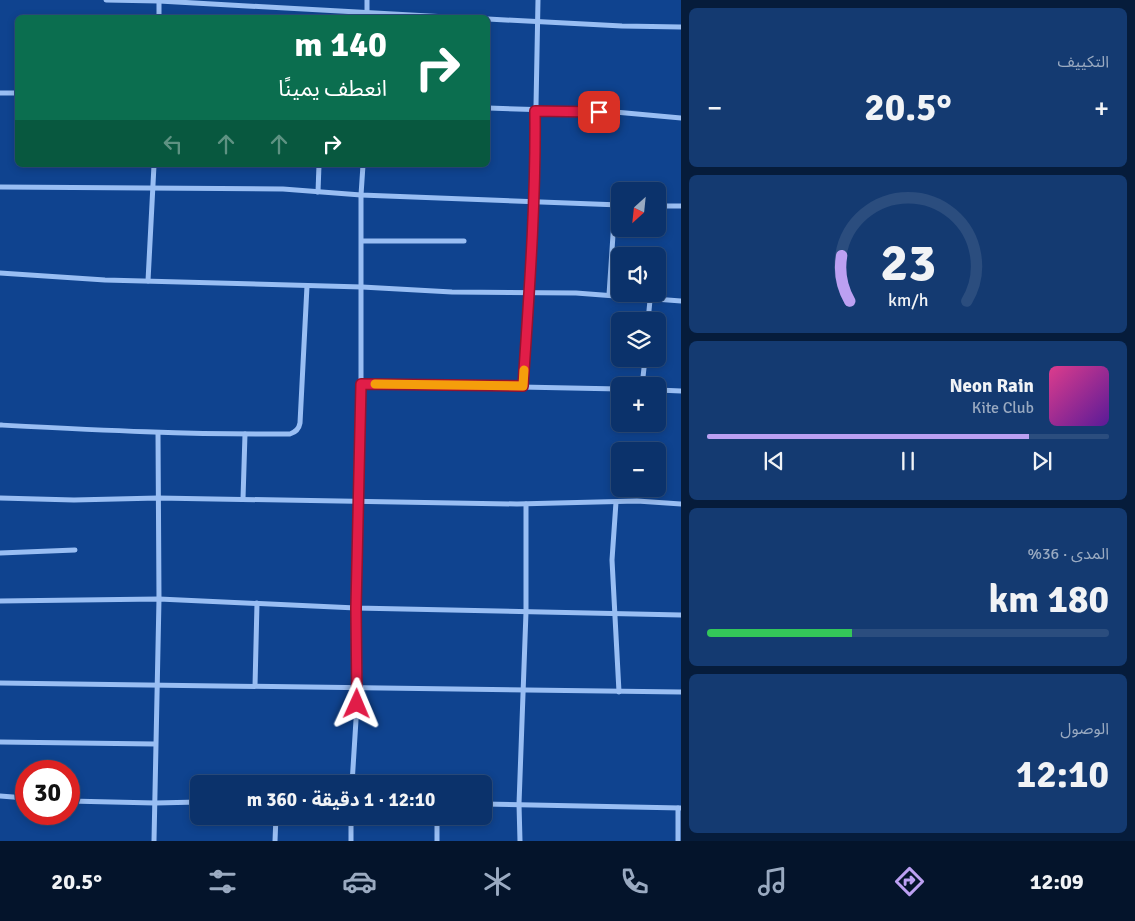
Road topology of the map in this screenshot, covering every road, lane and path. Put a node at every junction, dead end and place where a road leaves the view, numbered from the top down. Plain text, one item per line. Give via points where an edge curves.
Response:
1 (106, 0) edge
2 (159, 0) edge
3 (368, 0) edge
4 (538, 0) edge
5 (159, 15) edge
6 (367, 15) edge
7 (490, 18) edge
8 (538, 21) junction
9 (681, 27) edge
10 (0, 93) edge
11 (15, 93) edge
12 (490, 108) edge
13 (535, 111) junction
14 (681, 118) edge
15 (154, 167) edge
16 (319, 167) edge
17 (363, 167) edge
18 (0, 187) edge
19 (152, 188) junction
20 (318, 192) junction
21 (361, 195) junction
22 (533, 203) junction
23 (611, 205) edge
24 (666, 206) edge
25 (681, 206) edge
26 (615, 238) edge
27 (362, 241) junction
28 (464, 242) dead end
29 (0, 273) edge
30 (148, 281) junction
31 (307, 286) junction
32 (362, 287) junction
33 (529, 292) junction
34 (609, 295) joint
35 (666, 301) edge
36 (681, 301) edge
37 (361, 384) junction
38 (523, 386) junction
39 (611, 389) edge
40 (666, 390) edge
41 (681, 391) edge
42 (0, 424) edge
43 (158, 433) junction
44 (245, 434) junction
45 (0, 498) edge
46 (158, 498) junction
47 (242, 499) junction
48 (359, 501) junction
49 (616, 502) junction
50 (526, 504) junction
51 (681, 504) edge
52 (75, 550) dead end
53 (0, 553) edge
54 (159, 599) junction
55 (0, 601) edge
56 (257, 603) junction
57 (356, 608) junction
58 (526, 612) junction
59 (616, 613) junction
60 (681, 615) edge
61 (0, 683) edge
62 (157, 686) junction
63 (255, 686) junction
64 (358, 688) junction
65 (522, 690) junction
66 (619, 692) junction
67 (681, 692) edge
68 (0, 742) edge
69 (155, 744) junction
70 (353, 775) edge
71 (0, 796) edge
72 (15, 797) edge
73 (80, 801) edge
74 (190, 802) edge
75 (155, 803) junction
76 (492, 804) edge
77 (518, 804) junction
78 (680, 808) edge
79 (276, 825) edge
80 (351, 825) edge
81 (437, 825) edge
82 (154, 841) edge
83 (275, 841) edge
84 (351, 841) edge
85 (437, 841) edge
86 (520, 841) edge
87 (678, 841) edge

1 - 2 street
2 - 5 street
2 - 6 street via 322,9
3 - 6 street
4 - 8 street
7 - 8 street
8 - 9 street
8 - 13 street
10 - 11 street
12 - 13 street
13 - 14 street via 615,112
13 - 22 street
15 - 19 street
16 - 20 street
17 - 21 street
18 - 19 street
19 - 20 street
19 - 30 street
20 - 21 street
21 - 22 street
21 - 27 street
22 - 23 street
22 - 33 street
24 - 25 street
26 - 34 street
27 - 28 street
27 - 32 street
29 - 30 street
30 - 31 street
31 - 32 street
31 - 44 street via 299,426 290,434
32 - 33 street
32 - 37 street
33 - 34 street
33 - 38 street
35 - 36 street
37 - 38 street
37 - 48 street
38 - 39 street
40 - 41 street
42 - 43 street
43 - 44 street
43 - 46 street
44 - 47 street
45 - 46 street
46 - 47 street
46 - 54 street
47 - 48 street
48 - 50 street
48 - 57 street
49 - 50 street
49 - 51 street
49 - 59 street via 612,560
50 - 58 street
52 - 53 street
54 - 55 street
54 - 56 street
54 - 62 street
56 - 57 street
56 - 63 street
57 - 58 street
57 - 64 street
58 - 59 street
58 - 65 street
59 - 60 street
59 - 66 street
61 - 62 street
62 - 63 street
62 - 69 street
63 - 64 street
64 - 65 street
64 - 70 street
65 - 66 street
65 - 77 street
66 - 67 street
68 - 69 street
69 - 75 street
71 - 72 street
73 - 75 street
74 - 75 street
75 - 82 street
76 - 77 street
77 - 78 street
77 - 86 street
78 - 87 street
79 - 83 street
80 - 84 street
81 - 85 street

